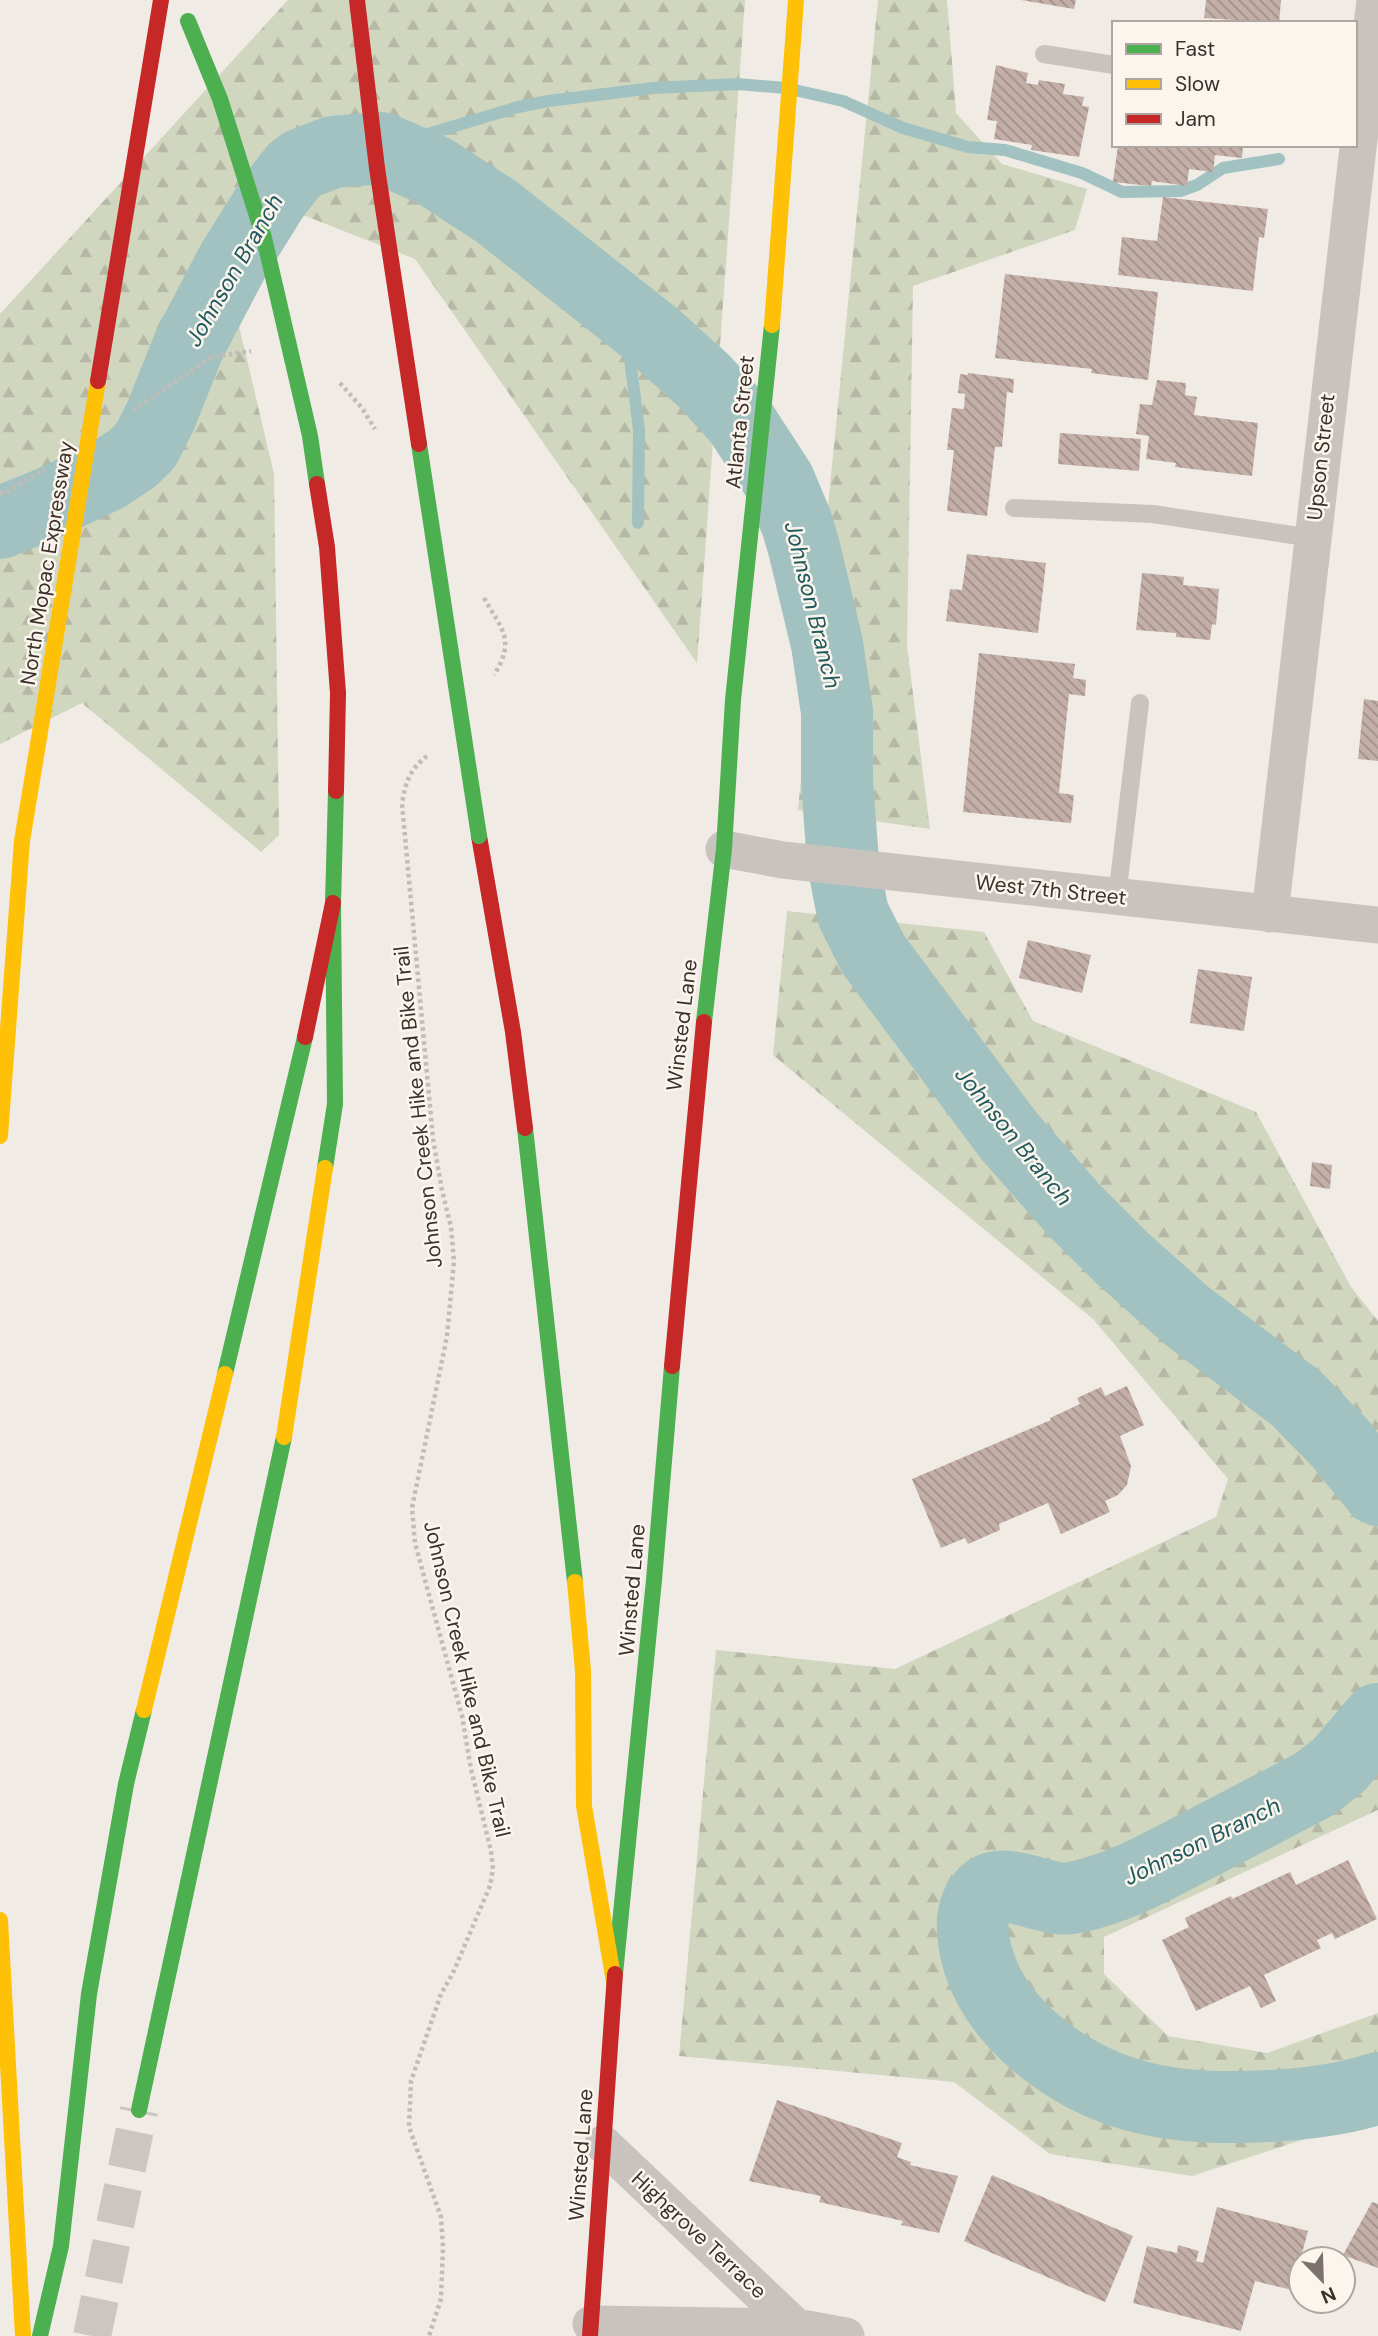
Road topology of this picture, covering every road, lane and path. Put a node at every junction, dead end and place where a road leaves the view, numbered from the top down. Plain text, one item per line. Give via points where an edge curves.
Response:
1 (161, 0) edge
2 (357, 0) edge
3 (796, 0) edge
4 (1375, 0) edge
5 (181, 11) edge
6 (1044, 54) dead end
7 (1112, 65) edge
8 (1372, 84) edge
9 (1358, 119) edge
10 (1355, 147) edge
11 (252, 351) dead end
12 (334, 376) dead end
13 (132, 411) dead end
14 (381, 439) dead end
15 (1014, 508) dead end
16 (1312, 538) junction
17 (483, 595) dead end
18 (492, 677) dead end
19 (1140, 703) dead end
20 (436, 749) dead end
21 (724, 849) junction
22 (1117, 897) junction
23 (333, 903) junction
24 (1270, 914) junction
25 (1378, 925) edge
26 (0, 1136) edge
27 (0, 1920) edge
28 (614, 1982) junction
29 (139, 2110) tunnel mouth
30 (603, 2144) junction
31 (796, 2327) junction
32 (590, 2330) edge
33 (23, 2336) edge
34 (40, 2336) edge
35 (429, 2336) edge
36 (846, 2336) edge

1 - 26 main road, North Mopac Expressway, bridge via 22,841
2 - 28 main road, bridge via 377,167 513,1032 583,1671 584,1806
3 - 21 main road, Atlanta Street via 775,293 733,700
4 - 8 street, Upson Street
5 - 23 main road, bridge via 220,99 264,238 310,436 327,547 338,693
6 - 7 lane
8 - 9 street, Upson Street
10 - 16 street, Upson Street
11 - 13 path via 212,357
12 - 14 path
15 - 16 lane via 1153,514
16 - 24 street, Upson Street
17 - 18 path via 506,637 506,654
19 - 22 lane
20 - 35 path, Johnson Creek Hike and Bike Trail via 414,765 402,804 433,1139 454,1261 447,1336 412,1508 415,1543 462,1716 493,1869 411,2081 408,2127 441,2217 441,2299
21 - 22 street, West 7th Street via 783,860
21 - 28 main road, Winsted Lane via 696,1078 654,1580
22 - 24 street, West 7th Street
23 - 29 main road via 335,1104 285,1434
23 - 34 main road via 290,1106 126,1784 89,1994 61,2246
24 - 25 street, West 7th Street
27 - 33 main road
28 - 30 main road, Winsted Lane
30 - 31 street, Highgrove Terrace
30 - 32 main road, Winsted Lane
31 - 32 street, Highgrove Terrace
31 - 36 street, Highgrove Terrace

